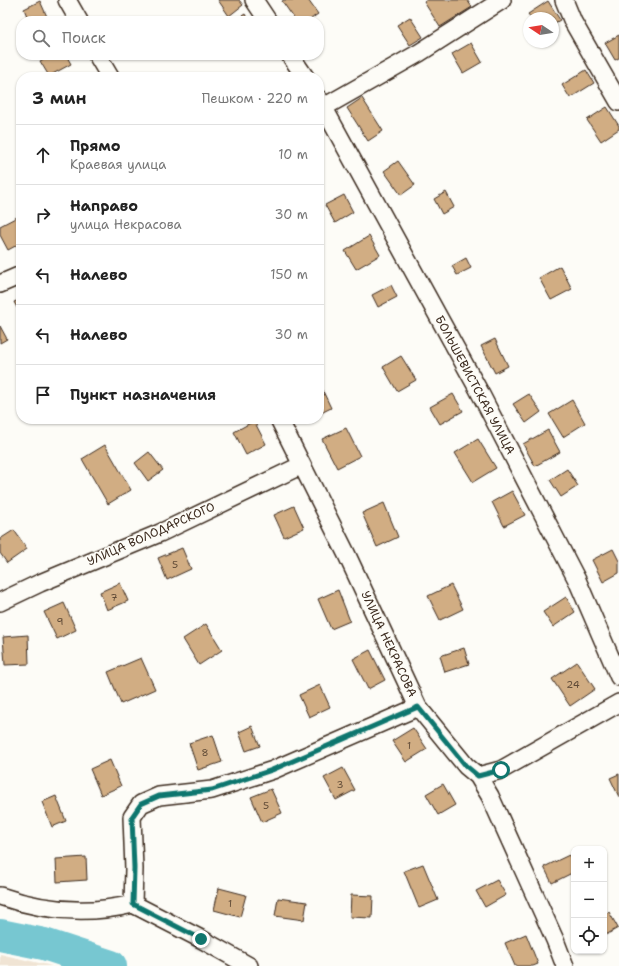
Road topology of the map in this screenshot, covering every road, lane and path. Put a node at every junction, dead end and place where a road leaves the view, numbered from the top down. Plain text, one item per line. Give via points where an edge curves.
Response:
1 (67, 0) edge
2 (254, 0) edge
3 (502, 0) edge
4 (564, 0) edge
5 (76, 16) edge
6 (265, 16) edge
7 (100, 60) edge
8 (293, 60) edge
9 (107, 72) edge
10 (302, 72) edge
11 (324, 102) edge
12 (619, 102) edge
13 (324, 107) edge
14 (16, 277) edge
15 (0, 284) edge
16 (282, 424) edge
17 (302, 465) junction
18 (0, 602) edge
19 (619, 677) edge
20 (619, 703) edge
21 (418, 707) junction
22 (478, 776) junction
23 (0, 896) edge
24 (133, 904) junction
25 (249, 966) edge
26 (565, 966) edge

1 - 5 street
2 - 6 street
3 - 11 street via 419,53
4 - 12 street via 573,22
7 - 9 street
8 - 10 street
13 - 19 street, БОЛЬШЕВИСТСКАЯ УЛИЦА via 478,389 577,580
14 - 15 street
16 - 17 street, УЛИЦА НЕКРАСОВА
17 - 18 street, УЛИЦА ВОЛОДАРСКОГО via 160,533 40,582
17 - 21 street, УЛИЦА НЕКРАСОВА
20 - 22 street via 501,770
21 - 22 street, УЛИЦА НЕКРАСОВА via 466,766
21 - 24 street via 272,770 212,790 159,796 141,804 132,817
22 - 26 street, УЛИЦА НЕКРАСОВА via 490,796 556,940
23 - 24 street via 43,908 82,911
24 - 25 street

